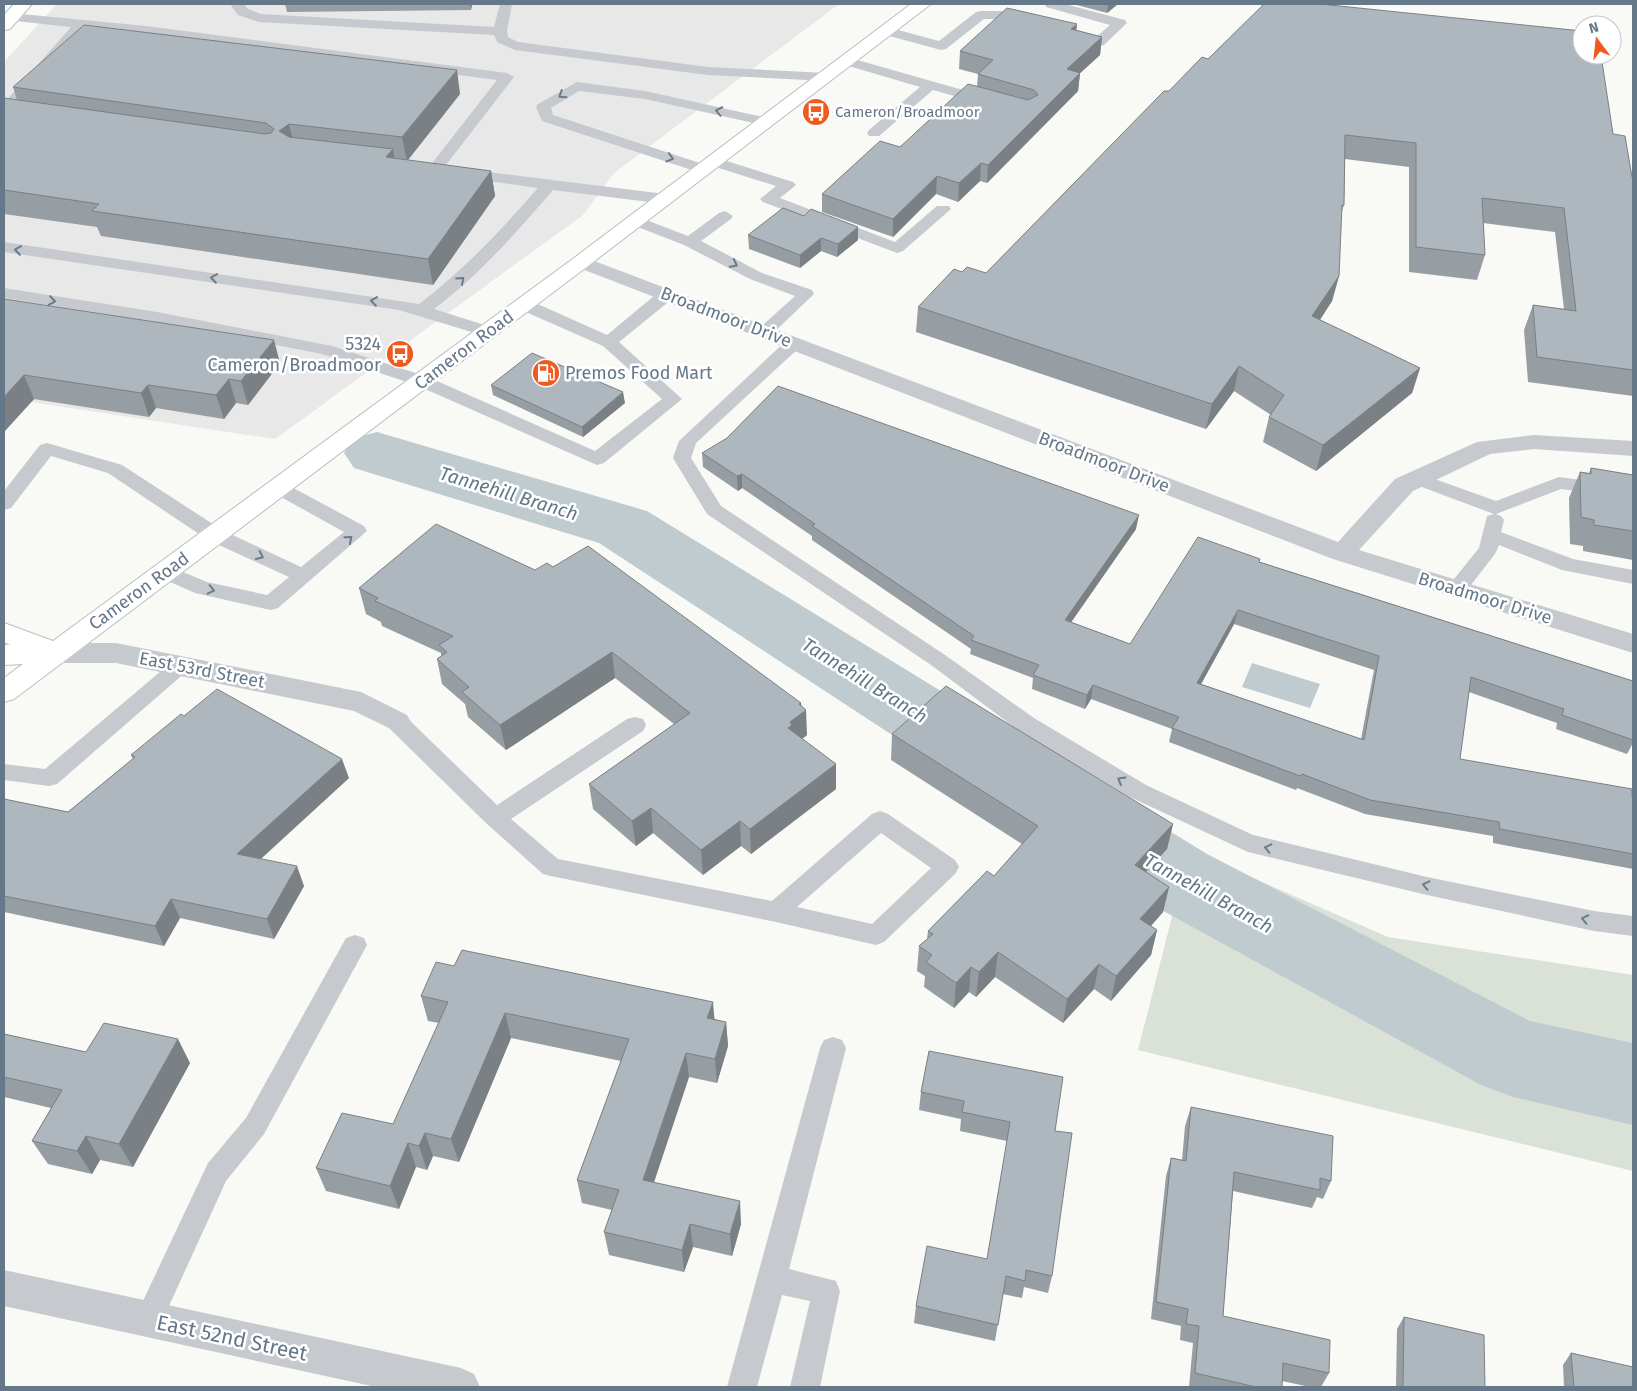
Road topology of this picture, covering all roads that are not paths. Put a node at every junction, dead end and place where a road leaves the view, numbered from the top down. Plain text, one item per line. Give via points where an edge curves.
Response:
1 (23, 4) edge
2 (237, 4) edge
3 (922, 4) edge
4 (1051, 4) edge
5 (505, 9) edge
6 (467, 15) dead end
7 (485, 15) dead end
8 (259, 18) junction
9 (7, 21) edge
10 (81, 24) junction
11 (1037, 25) edge
12 (500, 31) junction
13 (887, 31) junction
14 (1064, 33) edge
15 (847, 61) junction
16 (826, 77) junction
17 (931, 85) junction
18 (998, 104) edge
19 (4, 114) edge
20 (23, 118) edge
21 (767, 122) junction
22 (874, 133) dead end
23 (709, 165) junction
24 (414, 168) edge
25 (434, 171) junction
26 (549, 184) junction
27 (665, 199) junction
28 (943, 209) dead end
29 (725, 216) dead end
30 (636, 221) junction
31 (690, 242) junction
32 (4, 248) edge
33 (581, 262) junction
34 (4, 293) edge
35 (666, 295) junction
36 (525, 304) junction
37 (422, 310) junction
38 (488, 332) junction
39 (764, 332) junction
40 (609, 342) junction
41 (794, 343) junction
42 (422, 381) junction
43 (1633, 448) edge
44 (1418, 479) junction
45 (279, 488) junction
46 (1633, 493) edge
47 (4, 504) edge
48 (1496, 508) junction
49 (215, 535) junction
50 (1491, 535) junction
51 (1342, 553) junction
52 (166, 572) junction
53 (304, 576) junction
54 (1633, 578) edge
55 (1457, 589) junction
56 (4, 632) edge
57 (1633, 644) edge
58 (56, 653) junction
59 (4, 655) edge
60 (180, 666) junction
61 (4, 692) edge
62 (397, 722) joint
63 (635, 725) dead end
64 (4, 772) edge
65 (495, 818) junction
66 (776, 912) junction
67 (1633, 926) edge
68 (355, 945) dead end
69 (833, 1048) dead end
70 (772, 1279) junction
71 (4, 1288) edge
72 (148, 1320) junction
73 (461, 1387) edge
74 (742, 1387) edge
75 (805, 1387) edge

1 - 9 main road
2 - 8 lane via 243,12
3 - 13 main road, Cameron Road
4 - 14 lane via 1120,23 1099,42
5 - 7 lane
5 - 12 lane
6 - 8 lane
8 - 12 lane
9 - 10 lane
10 - 19 lane
10 - 25 lane via 507,76
11 - 13 lane via 1001,15 981,14 941,46
12 - 16 lane via 502,38 515,46 539,50 708,71
13 - 15 main road, Cameron Road
15 - 16 main road, Cameron Road
15 - 17 lane
16 - 21 main road, Cameron Road
17 - 18 lane
17 - 22 lane
19 - 20 lane
21 - 23 main road, Cameron Road
21 -> 23 lane via 645,95 577,86 543,107 547,118
23 - 27 main road, Cameron Road
23 - 28 lane via 788,185 768,199 897,248
24 - 25 lane
25 - 26 lane
26 - 27 lane
37 -> 26 lane via 459,282 494,248
27 - 30 main road, Cameron Road
29 - 31 lane
30 - 31 lane
30 - 33 main road, Cameron Road
31 -> 39 lane via 756,276 806,294
37 -> 32 lane
33 - 35 street, Broadmoor Drive
33 - 36 main road, Cameron Road
34 -> 42 lane via 157,316 326,350
35 - 39 street, Broadmoor Drive
35 - 40 lane
36 - 38 main road, Cameron Road
36 - 40 lane
37 - 38 lane
38 - 42 main road, Cameron Road
39 - 41 street, Broadmoor Drive
40 - 42 lane via 673,399 597,459
41 - 51 street, Broadmoor Drive
67 -> 41 lane via 1594,921 1427,886 1248,843 1138,791 1026,724 938,660 714,510 682,458 688,441
42 - 45 main road, Cameron Road
43 - 44 street via 1534,442 1485,447
44 - 48 lane
44 - 51 street via 1404,485
45 - 49 main road, Cameron Road
53 -> 45 lane via 357,531
46 - 48 lane via 1559,484
47 - 49 lane via 47,449 115,469
48 - 50 lane
49 - 52 main road, Cameron Road
49 -> 53 lane
50 - 54 lane via 1569,565
50 - 55 lane via 1488,549
51 - 55 street, Broadmoor Drive
52 -> 53 lane via 202,588 271,603
52 - 58 main road, Cameron Road
55 - 57 street, Broadmoor Drive
56 - 58 main road, East 53rd Street
58 - 59 main road
58 - 60 street, East 53rd Street via 116,653
58 - 61 main road, Cameron Road
60 - 62 street, East 53rd Street via 361,702
60 - 64 lane via 49,778
62 - 65 lane
63 - 65 lane
65 - 66 lane via 552,867
66 - 66 lane via 876,935 947,867 880,820
68 - 72 lane via 255,1126 217,1172
69 - 70 lane
70 - 74 lane
70 - 75 lane via 826,1291
71 - 72 street, East 52nd Street
72 - 73 street, East 52nd Street

